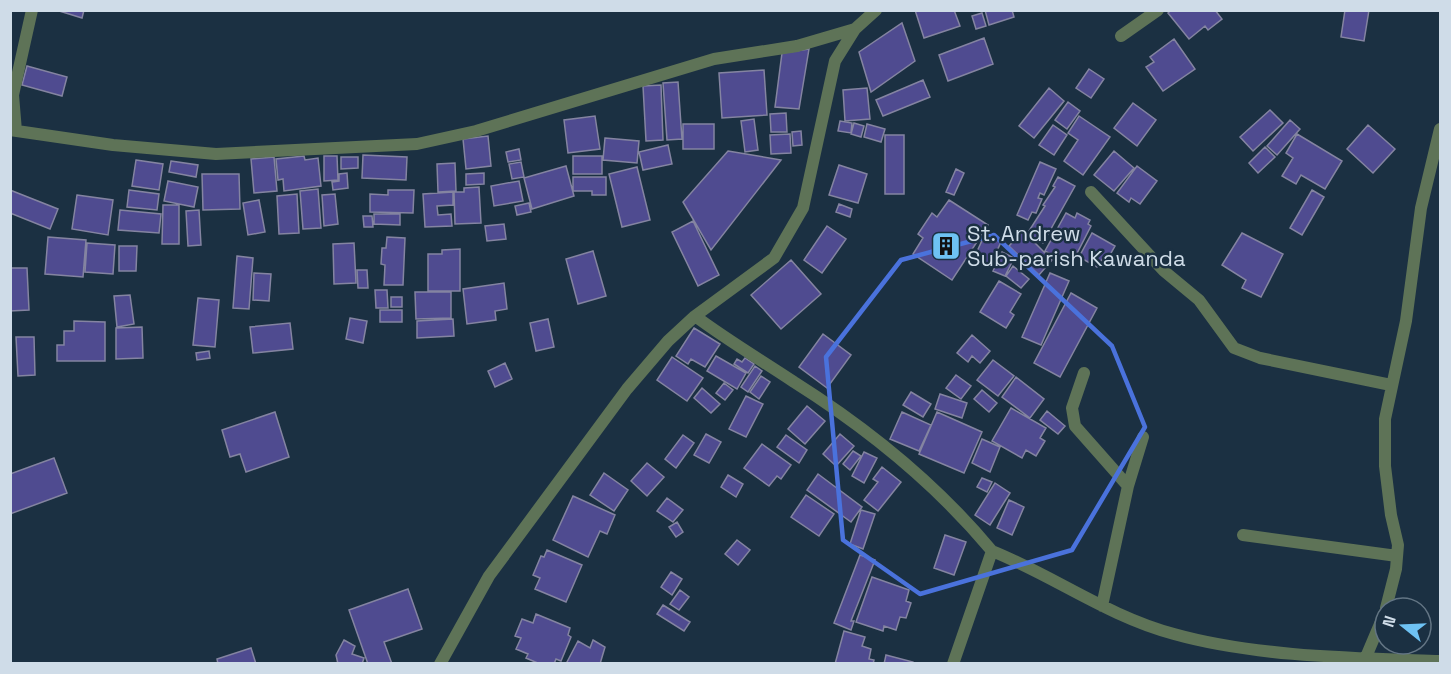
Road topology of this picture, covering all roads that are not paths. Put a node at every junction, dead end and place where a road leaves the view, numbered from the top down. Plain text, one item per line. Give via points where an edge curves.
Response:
1 (32, 10) edge
2 (876, 10) edge
3 (1158, 10) edge
4 (855, 29) junction
5 (1121, 36) dead end
6 (1440, 129) edge
7 (13, 130) edge
8 (1091, 192) dead end
9 (694, 316) junction
10 (1084, 373) dead end
11 (1391, 385) junction
12 (1143, 437) dead end
13 (1128, 486) junction
14 (1243, 535) dead end
15 (992, 551) junction
16 (1397, 555) junction
17 (1389, 596) edge
18 (1102, 606) junction
19 (1373, 641) edge
20 (1440, 661) edge
21 (1364, 662) edge
22 (440, 663) edge
23 (953, 663) edge

1 - 7 street via 13,95
2 - 4 street
3 - 5 street
4 - 7 street via 797,46 714,59 476,131 417,144 216,154 113,145
4 - 9 street via 835,61 803,208 793,229 774,258
6 - 11 street via 1421,208 1406,321
8 - 11 street via 1164,271 1199,300 1234,348 1260,358
9 - 15 street via 796,382 884,446 967,522
9 - 22 street via 627,389 489,576
10 - 13 street via 1072,408 1075,426
11 - 16 street via 1385,419 1385,466
12 - 13 street
13 - 18 street
14 - 16 street
15 - 18 street
15 - 23 street
16 - 17 street
18 - 21 street via 1174,634 1253,649
19 - 21 street
20 - 21 street

